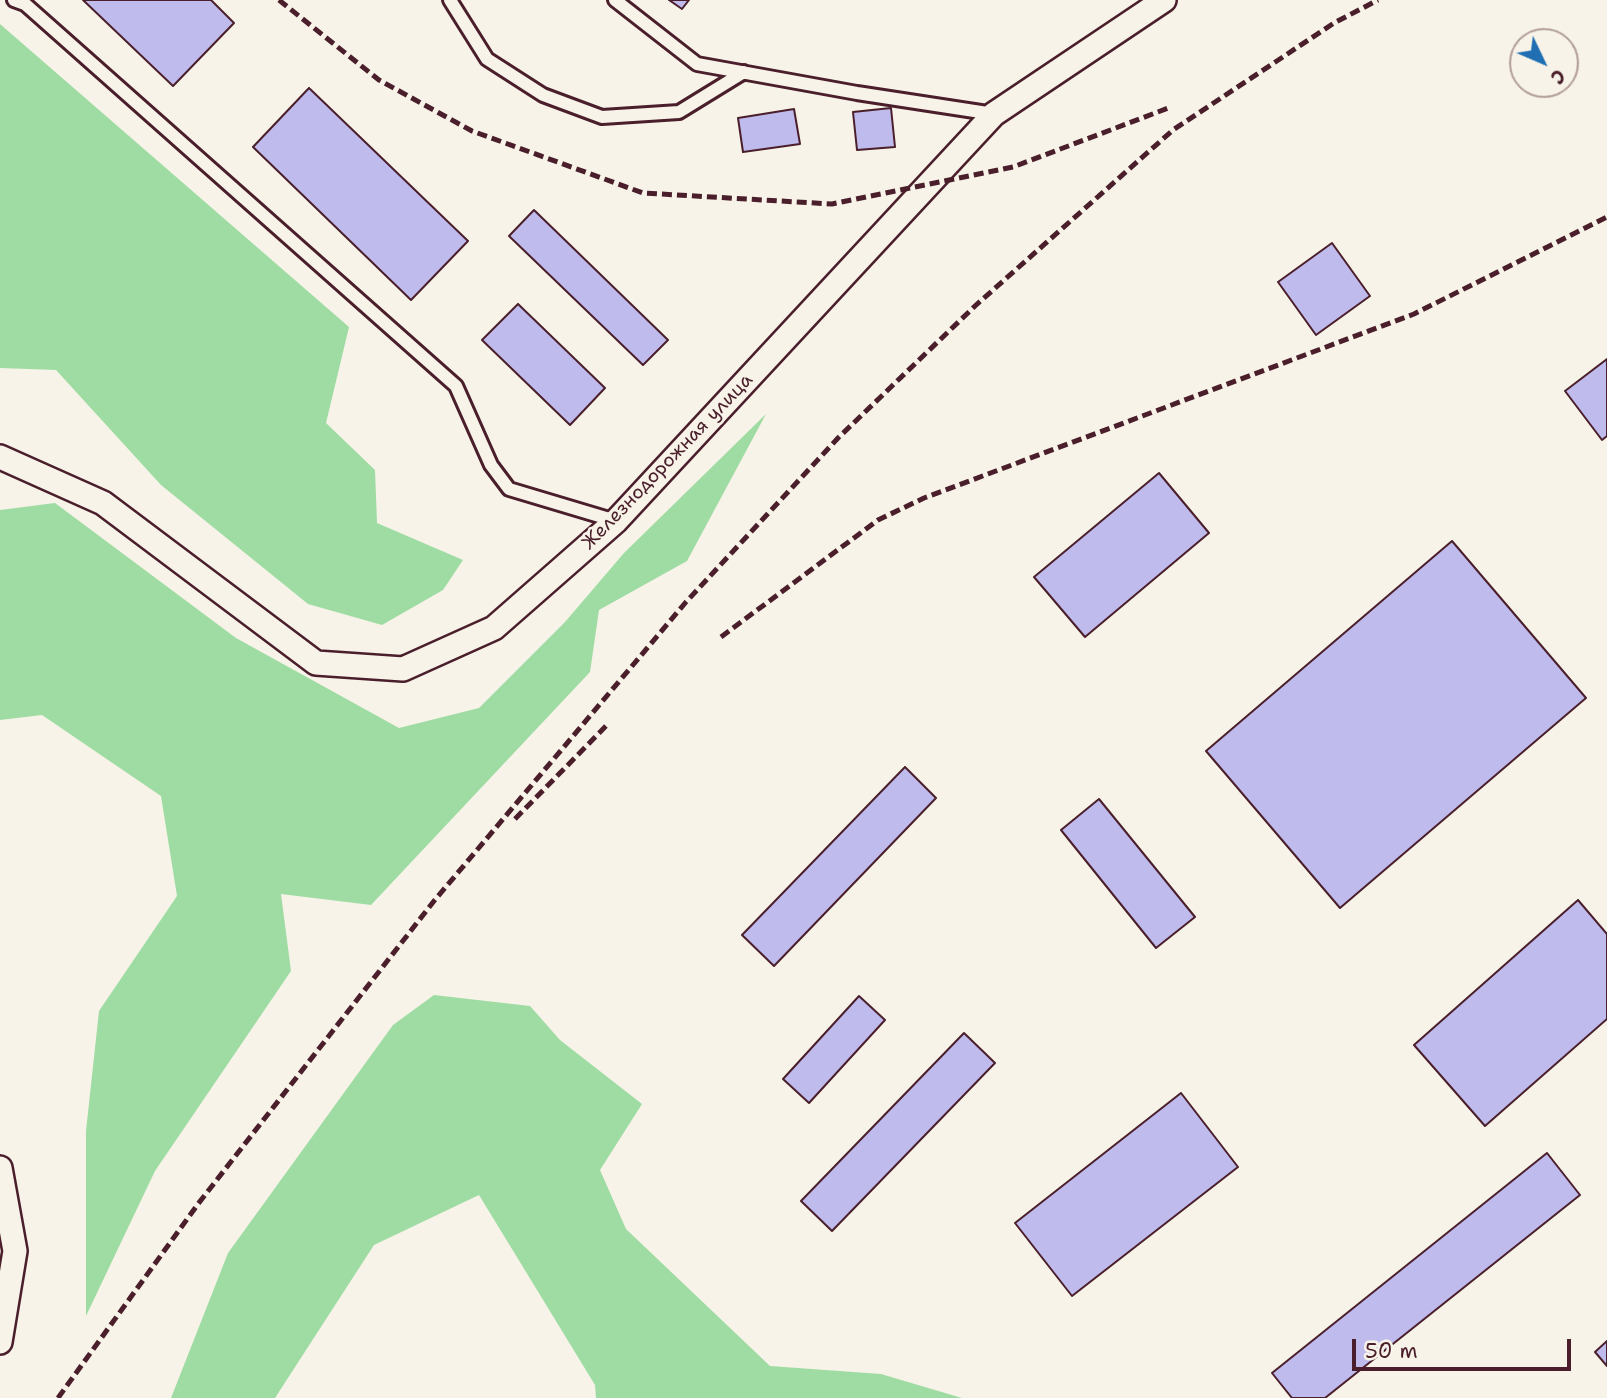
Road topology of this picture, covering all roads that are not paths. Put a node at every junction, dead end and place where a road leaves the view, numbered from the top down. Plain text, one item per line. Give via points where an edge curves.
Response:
1 (14, 0) edge
2 (450, 0) edge
3 (615, 0) edge
4 (1164, 0) edge
5 (744, 72) junction
6 (994, 114) junction
7 (0, 457) edge
8 (617, 521) junction
9 (0, 1168) edge
10 (0, 1342) edge

1 - 8 lane via 25,4 456,386 491,465 509,489
2 - 5 lane via 488,59 543,95 602,117 679,112
3 - 5 lane via 697,64
4 - 6 street, Железнодорожная улица
5 - 6 lane
6 - 8 street, Железнодорожная улица
7 - 8 street, Железнодорожная улица via 103,503 316,663 403,669 494,628
9 - 10 street via 15,1251

